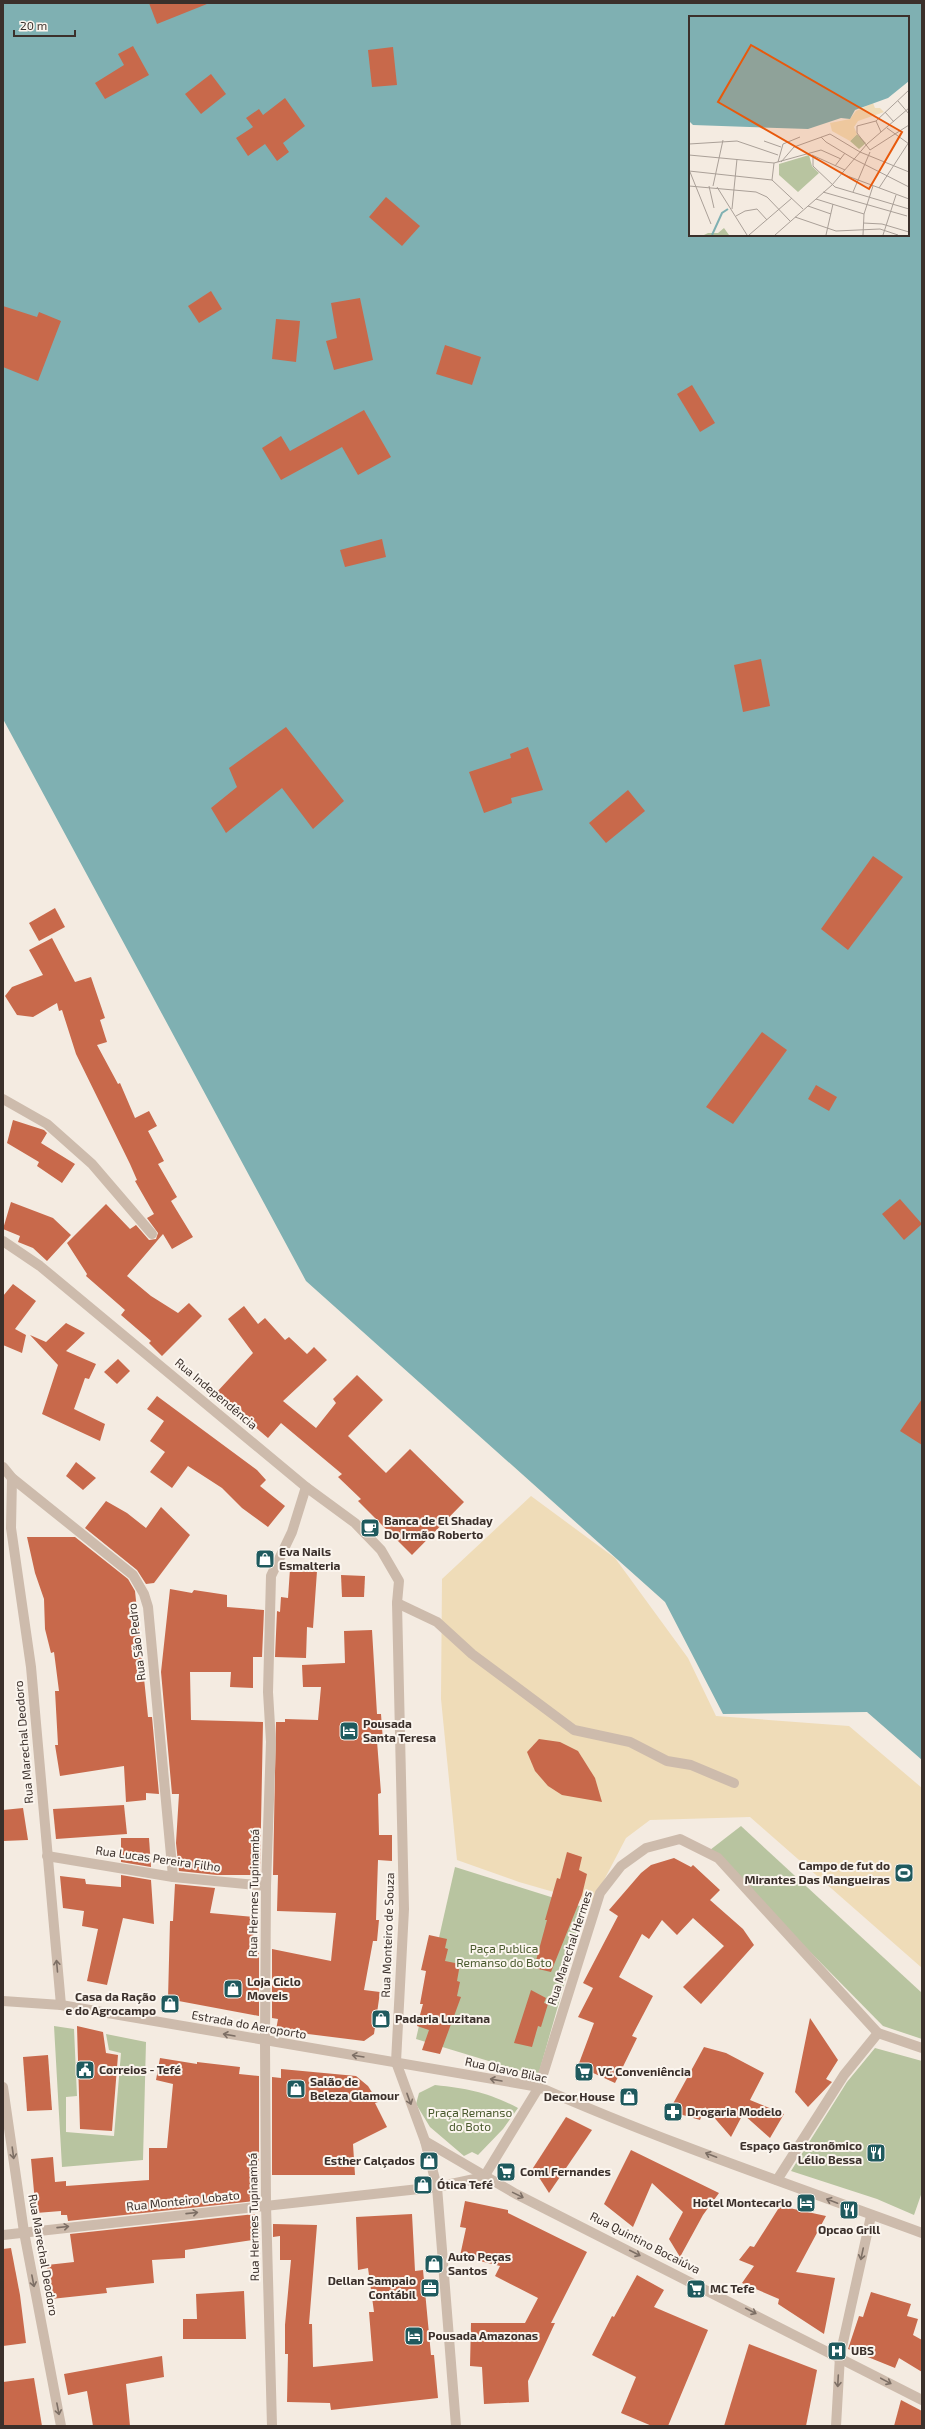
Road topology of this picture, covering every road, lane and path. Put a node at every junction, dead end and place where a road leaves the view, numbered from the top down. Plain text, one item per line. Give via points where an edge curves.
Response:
1 (3, 1099) edge
2 (152, 1234) dead end
3 (3, 1241) edge
4 (3, 1467) edge
5 (12, 1478) junction
6 (306, 1487) junction
7 (7, 1528) edge
8 (399, 1581) joint
9 (396, 1603) junction
10 (734, 1783) dead end
11 (47, 1856) junction
12 (172, 1877) junction
13 (266, 1886) junction
14 (3, 2001) edge
15 (61, 2005) junction
16 (878, 2033) junction
17 (266, 2042) junction
18 (922, 2048) edge
19 (396, 2062) junction
20 (3, 2087) edge
21 (539, 2087) junction
22 (424, 2141) junction
23 (484, 2177) junction
24 (777, 2180) junction
25 (437, 2187) junction
26 (266, 2205) junction
27 (871, 2216) junction
28 (24, 2232) junction
29 (922, 2233) edge
30 (3, 2235) edge
31 (840, 2356) junction
32 (922, 2400) edge
33 (61, 2426) edge
34 (272, 2426) edge
35 (456, 2426) edge
36 (836, 2426) edge

1 - 2 street via 47,1124 92,1164
3 - 6 street, Rua Independência via 40,1266
4 - 5 street, Rua São Pedro
5 - 7 street, Rua Marechal Deodoro
5 - 12 street, Rua São Pedro via 133,1575 144,1594 148,1607
6 - 8 street, Rua Independência via 355,1523 381,1550
6 - 13 street, Rua Hermes Tupinambá via 292,1532 270,1576 268,1692 271,1742
7 - 11 street, Rua Marechal Deodoro via 31,1666
8 - 9 street, Rua Monteiro de Souza
9 - 10 street via 437,1622 472,1654 574,1730 630,1742 667,1761 691,1765
9 - 19 street, Rua Monteiro de Souza via 404,1909
11 - 12 street, Rua Lucas Pereira Filho
15 -> 11 street, Rua Marechal Deodoro
12 - 13 street, Rua Lucas Pereira Filho
13 - 17 street, Rua Hermes Tupinambá
14 - 15 street, Estrada do Aeroporto
17 -> 15 street, Estrada do Aeroporto
16 - 18 street, Rua Marechal Hermes
16 - 21 street, Rua Marechal Hermes via 718,1858 680,1839 646,1848 621,1866 600,1893
16 - 24 street via 844,2075
19 -> 17 street, Estrada do Aeroporto
17 - 26 street, Rua Hermes Tupinambá
21 -> 19 street, Rua Olavo Bilac
19 -> 22 street, Rua Monteiro de Souza
20 -> 28 street, Rua Marechal Deodoro
21 - 23 street, Rua Marechal Hermes
24 -> 21 street, Rua Olavo Bilac via 594,2111
22 - 23 street, Rua Quintino Bocaiúva
22 - 25 street, Rua Monteiro de Souza
23 - 25 street
23 -> 31 street, Rua Quintino Bocaiúva
27 -> 24 street, Rua Olavo Bilac
25 - 26 street, Rua Monteiro Lobato
25 - 35 street, Rua Monteiro de Souza
28 -> 26 street, Rua Monteiro Lobato
26 - 34 street, Rua Hermes Tupinambá
27 - 29 street, Rua Olavo Bilac
27 -> 31 street
28 - 30 street, Rua Monteiro Lobato
28 -> 33 street, Rua Marechal Deodoro
31 -> 32 street, Rua Quintino Bocaiúva
31 -> 36 street

